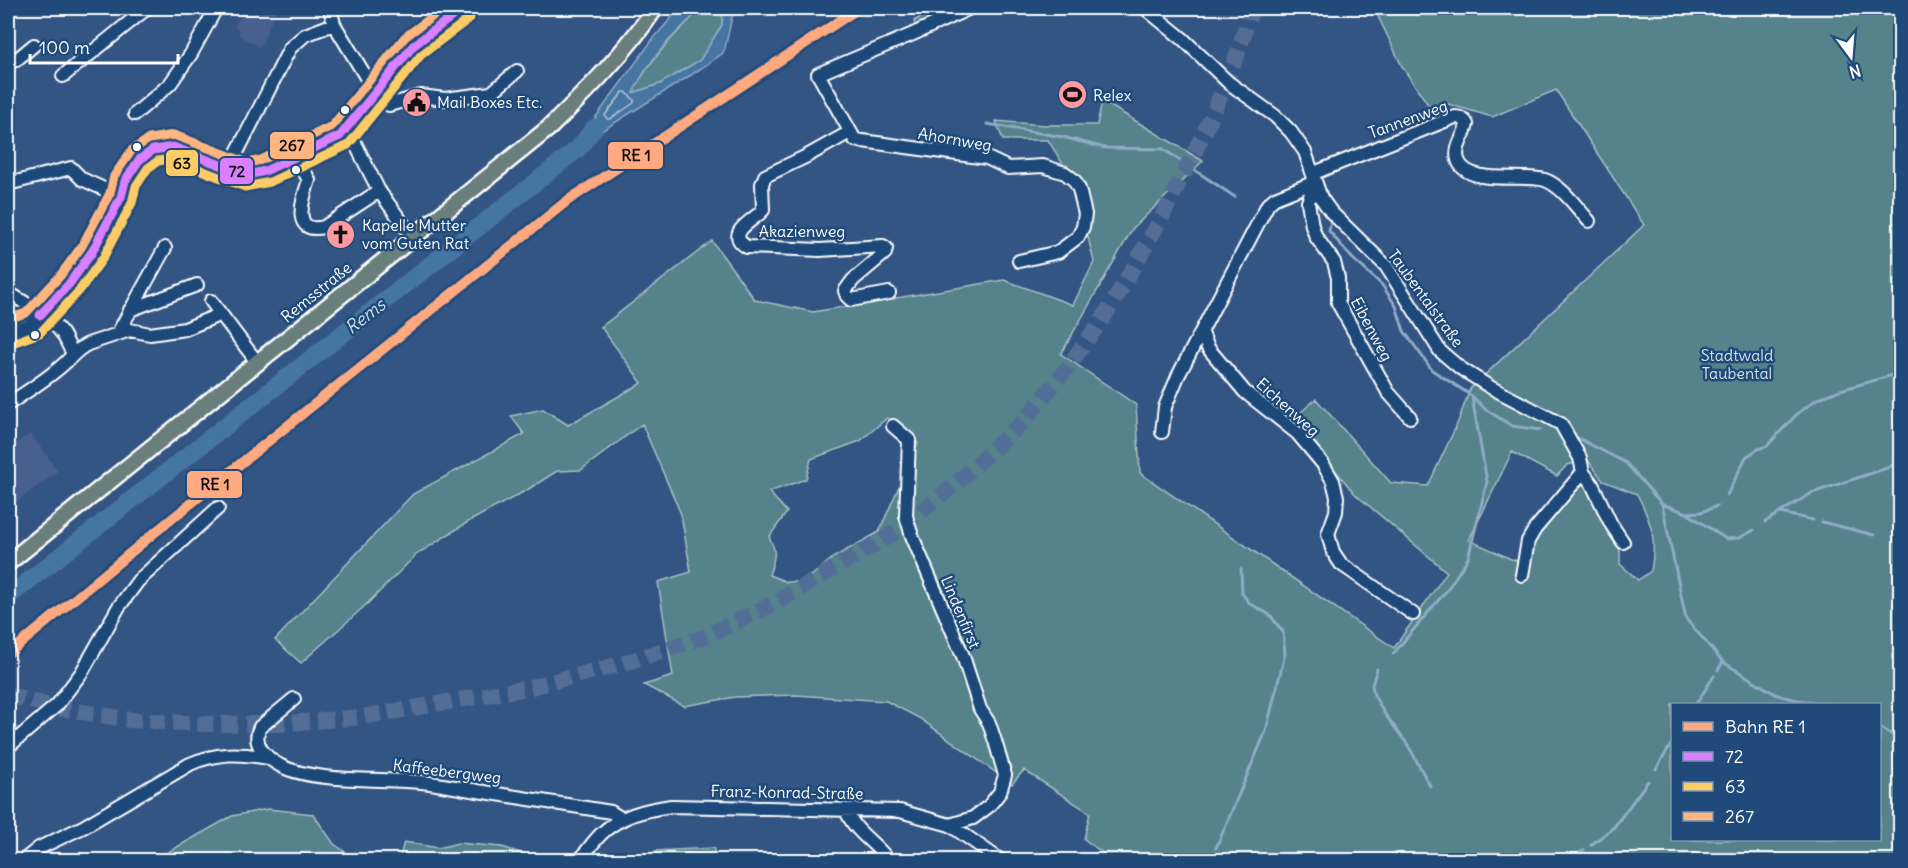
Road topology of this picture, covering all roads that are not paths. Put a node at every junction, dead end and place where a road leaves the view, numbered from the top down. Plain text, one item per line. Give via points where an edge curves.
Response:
1 (147, 8) edge
2 (208, 8) edge
3 (330, 8) edge
4 (462, 8) edge
5 (655, 8) edge
6 (970, 8) edge
7 (1145, 8) edge
8 (334, 24) junction
9 (34, 45) dead end
10 (8, 62) edge
11 (517, 71) dead end
12 (63, 76) dead end
13 (375, 92) junction
14 (135, 114) dead end
15 (347, 127) junction
16 (850, 132) junction
17 (194, 155) tunnel mouth
18 (296, 157) junction
19 (1314, 178) junction
20 (8, 184) edge
21 (379, 190) junction
22 (1589, 221) dead end
23 (413, 237) junction
24 (165, 248) dead end
25 (1019, 261) dead end
26 (197, 285) dead end
27 (889, 293) dead end
28 (9, 295) edge
29 (211, 301) dead end
30 (130, 310) junction
31 (221, 314) junction
32 (40, 315) junction
33 (8, 332) edge
34 (118, 333) junction
35 (1202, 333) junction
36 (73, 354) junction
37 (257, 362) junction
38 (8, 404) edge
39 (1410, 417) dead end
40 (893, 426) dead end
41 (1162, 432) dead end
42 (1583, 472) junction
43 (218, 508) dead end
44 (1623, 542) dead end
45 (8, 563) edge
46 (1522, 575) dead end
47 (1413, 614) dead end
48 (294, 699) dead end
49 (8, 747) edge
50 (269, 758) junction
51 (846, 810) junction
52 (622, 819) junction
53 (950, 825) junction
54 (24, 861) edge
55 (580, 861) edge
56 (888, 861) edge
57 (1000, 861) edge

1 - 12 street
2 - 14 street via 214,12 191,54 170,84
3 - 8 street
4 - 13 street via 413,46
5 - 23 main road, Remsstraße via 627,45 549,128
6 - 16 street via 818,74
7 - 19 street, Taubentalstraße via 1275,116 1305,152
8 - 13 street
8 - 18 street via 305,35 290,48 225,166 247,175
9 - 10 street
11 - 13 street via 491,93 446,99 421,96 389,105
13 - 15 street
15 - 18 street via 340,136
15 - 21 street
16 - 25 street, Ahornweg via 855,140 987,158 1008,168 1042,166 1065,173 1079,189 1085,214 1078,237 1058,252
16 - 27 street, Akazienweg via 765,176 763,210 741,228 739,235 747,247 820,250 883,246 885,253 845,291 851,300
17 - 20 street via 173,147 153,150 139,160 125,181 121,197 82,179 71,168
18 - 21 street via 309,180 300,209 302,219 315,229
19 - 22 street, Tannenweg via 1459,117 1467,124 1457,149 1462,166 1484,177 1547,181
19 - 35 street via 1268,204
19 - 39 street, Eibenweg via 1308,202 1312,226 1334,262 1338,303 1388,392
19 - 42 street, Taubentalstraße via 1331,212 1386,266 1449,360 1490,387 1561,424 1580,458
21 - 23 street
23 - 37 main road, Remsstraße
24 - 30 street
26 - 30 street
28 - 32 street
29 - 31 street
30 - 34 street
31 - 34 street via 185,329
31 - 37 street
32 - 33 street via 29,326
32 - 36 street via 62,333
34 - 36 street via 82,346
35 - 41 street via 1165,407
35 - 47 street, Eichenweg via 1208,348 1245,392 1297,433 1323,464 1337,497 1328,534 1341,564
36 - 38 street
37 - 45 main road, Remsstraße
40 - 53 street, Lindenfirst via 909,440 906,516 912,536 963,656 1005,775 1000,792 989,806 973,818
42 - 44 street
42 - 46 street via 1535,529 1528,541
43 - 49 street via 138,580 82,672 57,705
48 - 50 street via 257,733 259,747
50 - 52 street, Kaffeebergweg via 282,767 313,776 422,782 611,812
50 - 54 street, Kaffeebergweg via 237,753 190,764 83,827 39,848
51 - 52 street, Franz-Konrad-Straße via 671,806
51 - 53 street, Franz-Konrad-Straße via 900,811
51 - 56 street via 851,823
52 - 55 street, Franz-Konrad-Straße via 601,834
53 - 57 street, Franz-Konrad-Straße

